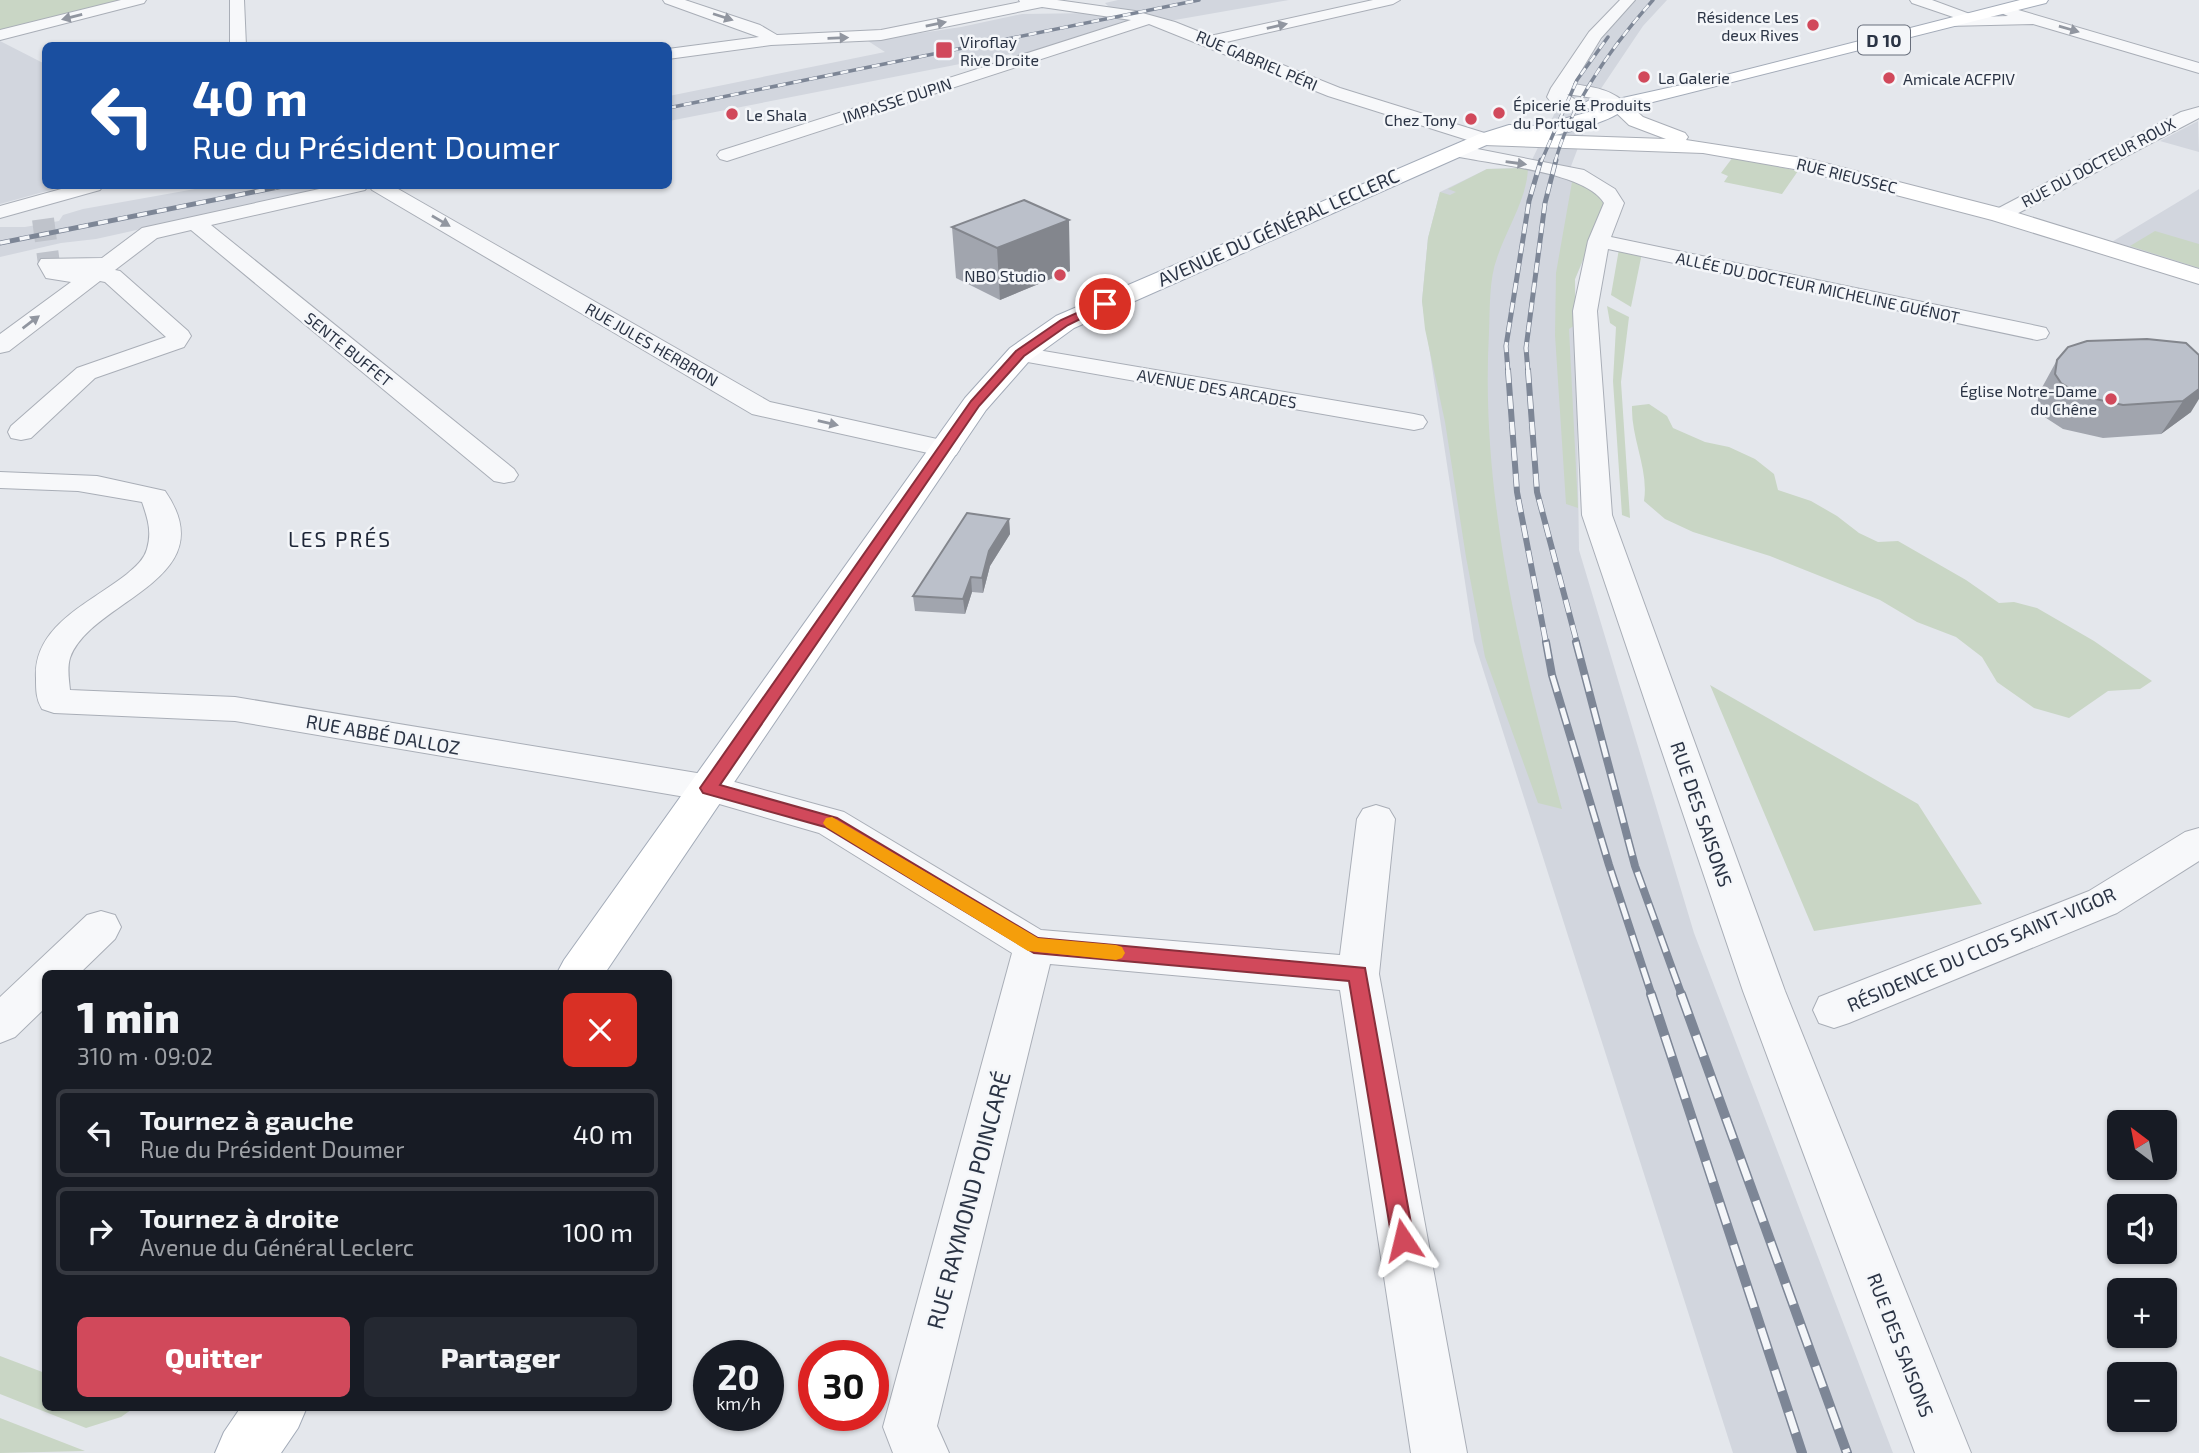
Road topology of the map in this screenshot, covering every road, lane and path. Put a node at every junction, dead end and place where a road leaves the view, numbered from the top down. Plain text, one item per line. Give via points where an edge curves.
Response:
1 (139, 0) edge
2 (237, 0) edge
3 (670, 0) edge
4 (1104, 0) edge
5 (1393, 0) edge
6 (1628, 0) edge
7 (1917, 0) edge
8 (2040, 0) edge
9 (1033, 2) edge
10 (1075, 6) junction
11 (2003, 10) junction
12 (1148, 19) junction
13 (1962, 20) junction
14 (2039, 21) junction
15 (0, 35) edge
16 (771, 40) junction
17 (1210, 41) junction
18 (238, 42) edge
19 (672, 53) edge
20 (2199, 68) edge
21 (1560, 88) junction
22 (1618, 105) junction
23 (1577, 107) junction
24 (2199, 112) edge
25 (1509, 131) junction
26 (1589, 143) junction
27 (1470, 145) junction
28 (1703, 147) junction
29 (726, 155) dead end
30 (1577, 174) junction
31 (87, 189) edge
32 (344, 189) edge
33 (384, 189) edge
34 (0, 212) edge
35 (2000, 215) junction
36 (194, 222) junction
37 (1599, 241) junction
38 (96, 272) junction
39 (2199, 277) edge
40 (2037, 333) dead end
41 (0, 346) edge
42 (1020, 354) junction
43 (1415, 422) dead end
44 (21, 432) dead end
45 (946, 449) junction
46 (504, 475) dead end
47 (0, 480) edge
48 (709, 788) junction
49 (1376, 819) dead end
50 (2199, 842) edge
51 (101, 927) dead end
52 (1034, 946) junction
53 (56, 970) edge
54 (582, 970) edge
55 (1358, 974) junction
56 (42, 984) edge
57 (1834, 1010) dead end
58 (0, 1024) edge
59 (275, 1411) edge
60 (245, 1453) edge
61 (921, 1453) edge
62 (1439, 1453) edge
63 (1943, 1453) edge

1 -> 15 street
2 - 18 street
3 -> 16 street via 754,28
4 - 10 street
17 -> 5 street
6 - 21 street via 1607,21
7 - 13 street
8 - 11 main road, AVENUE DU GÉNÉRAL LECLERC / D 10
9 - 10 street, RUE GABRIEL PÉRI
16 -> 9 street, RUE GABRIEL PÉRI via 889,33
10 - 12 street, RUE GABRIEL PÉRI
11 - 13 main road, AVENUE DU GÉNÉRAL LECLERC / D 10
11 - 14 street
12 - 17 street, RUE GABRIEL PÉRI
12 - 29 street, IMPASSE DUPIN
13 - 14 street
13 - 22 main road, AVENUE DU GÉNÉRAL LECLERC / D 10
14 -> 20 street
16 - 19 street, RUE GABRIEL PÉRI
17 - 27 street, RUE GABRIEL PÉRI
21 - 22 street via 1598,93
21 - 23 street via 1556,97
22 - 23 main road, AVENUE DU GÉNÉRAL LECLERC / D 10
22 - 25 main road, AVENUE DU GÉNÉRAL LECLERC / D 10 via 1608,113 1539,132
22 - 28 main road via 1636,121
23 - 25 main road, AVENUE DU GÉNÉRAL LECLERC / D 10 via 1516,123
24 - 35 street, RUE DU DOCTEUR ROUX
25 - 27 main road, AVENUE DU GÉNÉRAL LECLERC / D 10
26 - 27 main road, RUE RIEUSSEC
26 - 28 main road, RUE RIEUSSEC
26 - 30 street via 1590,158
27 -> 30 street, RUE DES SAISONS
27 - 42 main road, AVENUE DU GÉNÉRAL LECLERC / D 10 via 1065,322
28 - 35 main road, RUE RIEUSSEC via 1857,176
30 - 37 street, RUE DES SAISONS via 1608,193 1614,204
31 - 34 street via 42,210
32 - 36 street
33 -> 45 street, RUE JULES HERBRON via 761,408
35 - 39 main road, RUE RIEUSSEC
36 - 38 street via 150,233
36 - 46 street, SENTE BUFFET
37 - 40 street, ALLÉE DU DOCTEUR MICHELINE GUÉNOT
37 - 63 street, RUE DES SAISONS via 1585,311 1597,515 1764,991
41 -> 38 street
38 - 44 street via 112,276 179,336 175,342 86,373
42 - 43 street, AVENUE DES ARCADES
42 - 45 main road, AVENUE DU GÉNÉRAL LECLERC / D 10 via 975,404
45 - 48 main road, AVENUE DU GÉNÉRAL LECLERC / D 10
47 - 48 street, RUE ABBÉ DALLOZ via 122,486 155,497 166,519 167,542 153,566 71,630 59,649 54,658 54,701 235,709
48 - 52 street, RUE ABBÉ DALLOZ via 831,822
48 - 54 main road, AVENUE DU GÉNÉRAL LECLERC / D 10
49 - 55 street
50 - 57 street, RÉSIDENCE DU CLOS SAINT-VIGOR via 2103,902
51 - 53 street
52 - 55 street
52 - 61 street, RUE RAYMOND POINCARÉ via 910,1427
55 - 62 street
56 - 58 street
59 - 60 main road

